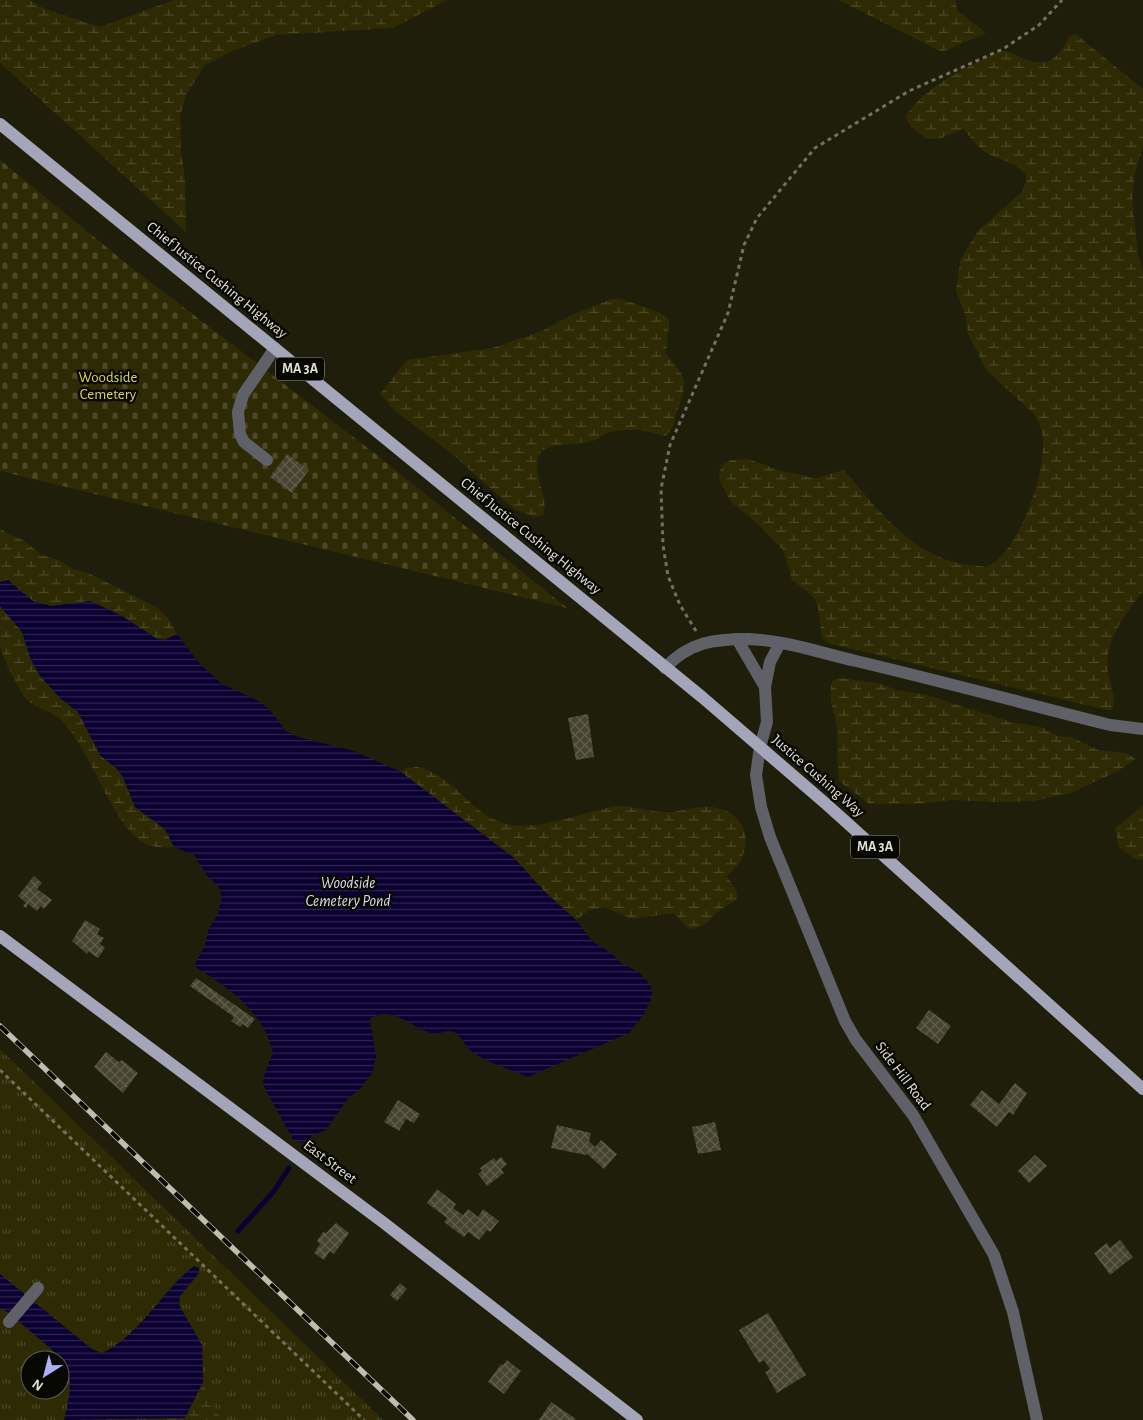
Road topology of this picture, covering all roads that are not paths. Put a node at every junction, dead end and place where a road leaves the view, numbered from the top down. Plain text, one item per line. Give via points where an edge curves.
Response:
1 (0, 124) edge
2 (275, 348) junction
3 (266, 460) dead end
4 (599, 614) joint
5 (737, 639) junction
6 (780, 643) junction
7 (665, 668) junction
8 (764, 687) junction
9 (1143, 729) edge
10 (760, 747) junction
11 (0, 936) edge
12 (1143, 1089) edge
13 (38, 1288) dead end
14 (9, 1322) dead end
15 (637, 1420) edge
16 (1037, 1420) edge

1 - 2 main road, Chief Justice Cushing Highway / MA 3A
2 - 3 street via 243,395 238,412 244,442
2 - 4 main road, Chief Justice Cushing Highway / MA 3A
4 - 7 main road, Justice Cushing Way / MA 3A
5 - 6 street
5 - 7 street via 702,643 683,651
5 - 8 street
6 - 8 street via 770,662
6 - 9 street via 1110,725
7 - 10 main road, Justice Cushing Way / MA 3A
8 - 10 street, Side Hill Road via 767,722
10 - 12 main road, Justice Cushing Way / MA 3A
10 - 16 street, Side Hill Road via 756,775 765,822 839,1008 856,1040 913,1115 994,1255 1013,1312
11 - 15 main road, East Street via 384,1223
13 - 14 street

